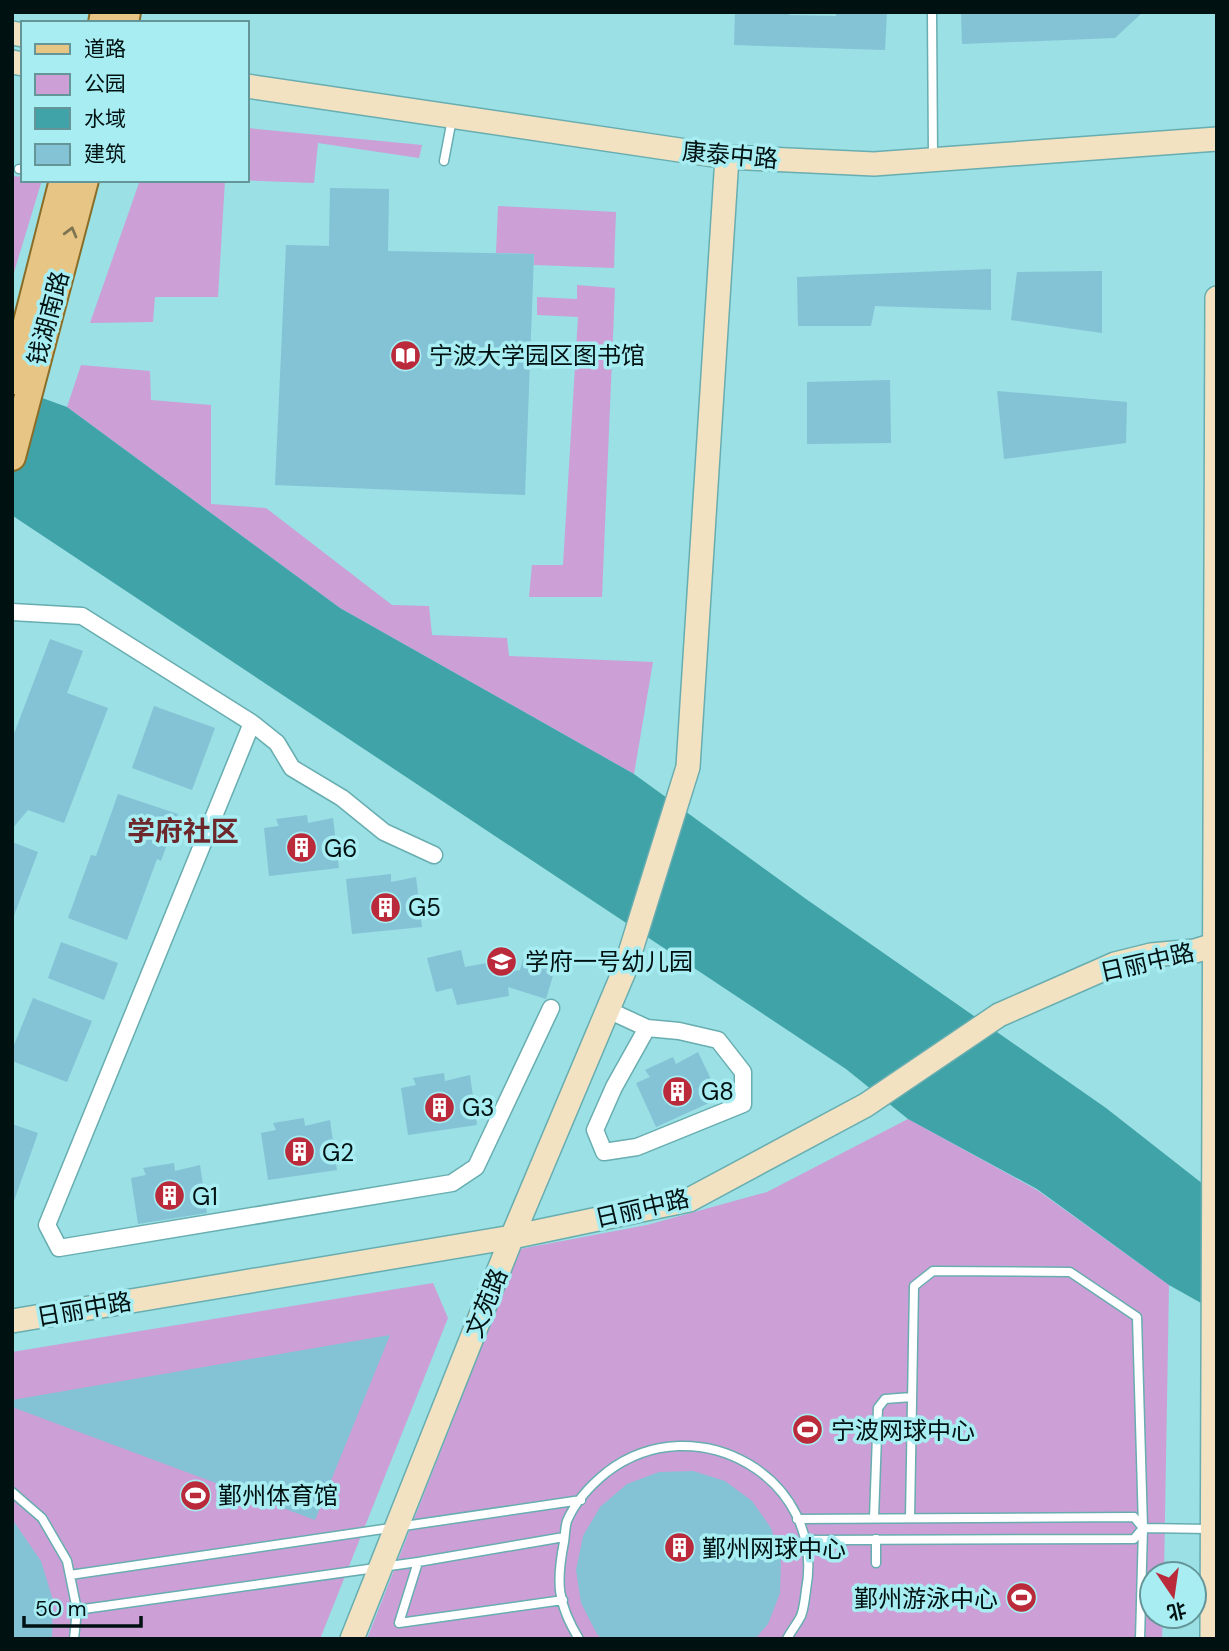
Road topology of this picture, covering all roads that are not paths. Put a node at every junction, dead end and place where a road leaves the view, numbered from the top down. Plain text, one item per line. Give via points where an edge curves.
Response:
1 (932, 12) edge
2 (248, 86) edge
3 (452, 117) junction
4 (1217, 139) edge
5 (727, 157) junction
6 (933, 160) junction
7 (444, 161) dead end
8 (63, 182) edge
9 (84, 182) edge
10 (1217, 298) edge
11 (21, 371) edge
12 (12, 457) edge
13 (12, 612) edge
14 (252, 723) junction
15 (434, 855) dead end
16 (1211, 952) edge
17 (551, 1008) dead end
18 (608, 1010) junction
19 (647, 1028) junction
20 (1216, 1126) edge
21 (512, 1237) junction
22 (12, 1321) edge
23 (912, 1397) junction
24 (12, 1492) edge
25 (581, 1500) junction
26 (874, 1518) junction
27 (910, 1518) junction
28 (797, 1519) junction
29 (397, 1527) junction
30 (1143, 1528) junction
31 (1212, 1529) junction
32 (565, 1537) junction
33 (806, 1539) junction
34 (876, 1539) junction
35 (418, 1562) junction
36 (876, 1563) dead end
37 (380, 1569) junction
38 (70, 1575) junction
39 (563, 1600) junction
40 (77, 1610) junction
41 (74, 1639) edge
42 (352, 1639) edge
43 (579, 1639) edge
44 (787, 1639) edge
45 (1140, 1639) edge
46 (1212, 1639) edge

1 - 6 lane
2 - 3 street, 康泰中路
3 - 5 street, 康泰中路
3 - 7 lane
4 - 6 street, 康泰中路
5 - 6 street, 康泰中路 via 874,164
5 - 18 street, 文苑路 via 688,767 625,970
8 - 11 main road, 钱湖南路
11 -> 9 main road, 钱湖南路
10 - 16 street
11 - 12 main road, 钱湖南路
13 - 14 street via 82,616
14 - 15 street via 277,743 292,768 342,798 384,832
14 - 17 street via 47,1224 59,1248 452,1183 476,1167
16 - 20 street
16 - 21 street, 日丽中路 via 1115,964 999,1015 866,1105 689,1200
18 - 19 street
18 - 21 street, 文苑路
19 - 19 street via 718,1040 743,1072 743,1104 637,1147 604,1152 595,1130
20 - 31 street
21 - 22 street, 日丽中路
21 - 29 street, 文苑路
23 - 26 lane via 886,1399 878,1408
23 - 27 lane
23 - 30 lane via 914,1286 933,1271 1070,1272 1137,1317
24 - 38 lane via 42,1518
25 - 28 lane via 591,1485 624,1459 666,1446 709,1447 758,1468 788,1500
25 - 29 lane
25 - 32 lane via 567,1521
26 - 27 lane
26 - 28 lane
27 - 30 lane via 1135,1517
28 - 33 lane
29 - 37 street, 文苑路
29 - 38 lane
30 - 31 lane
30 - 34 lane via 1134,1539
30 - 45 lane
31 - 46 street
32 - 35 lane
32 - 39 lane via 557,1577
33 - 34 lane
33 - 44 lane via 810,1571 802,1614
34 - 36 lane
35 - 37 lane
35 - 39 lane via 399,1623
37 - 40 lane
37 - 42 street, 文苑路
38 - 40 lane
39 - 43 lane via 567,1619
40 - 41 lane

